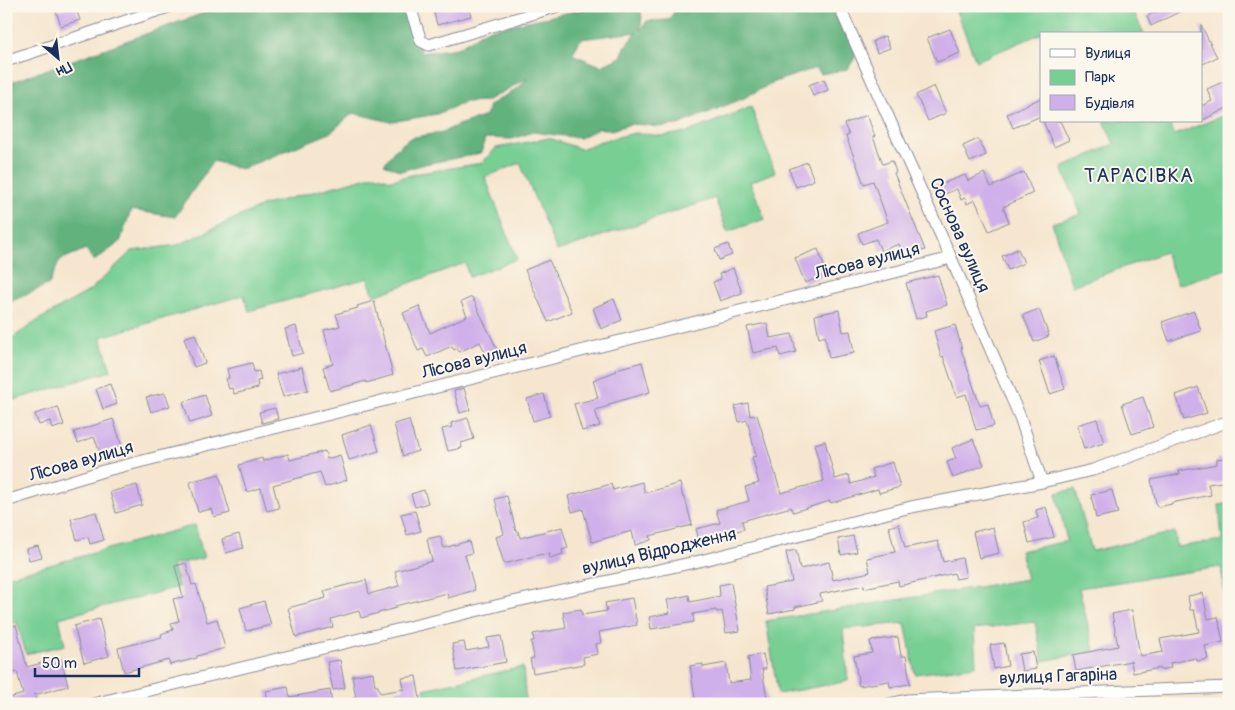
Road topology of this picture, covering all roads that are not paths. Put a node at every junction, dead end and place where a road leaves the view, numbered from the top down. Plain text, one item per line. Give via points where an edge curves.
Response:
1 (171, 6) edge
2 (409, 6) edge
3 (558, 6) edge
4 (839, 6) edge
5 (539, 9) edge
6 (6, 61) edge
7 (951, 258) junction
8 (1229, 421) edge
9 (1042, 482) junction
10 (6, 501) edge
11 (1229, 687) edge
12 (93, 704) edge
13 (889, 704) edge

1 - 6 street
2 - 5 street via 421,41 429,45
3 - 5 street
4 - 7 street, Соснова вулиця
7 - 9 street, Соснова вулиця via 1020,417
7 - 10 street, Лісова вулиця via 103,471
8 - 9 street, вулиця Відродження via 1093,470
9 - 12 street, вулиця Відродження via 911,507 704,560 508,603
11 - 13 street, вулиця Гагаріна via 907,700

